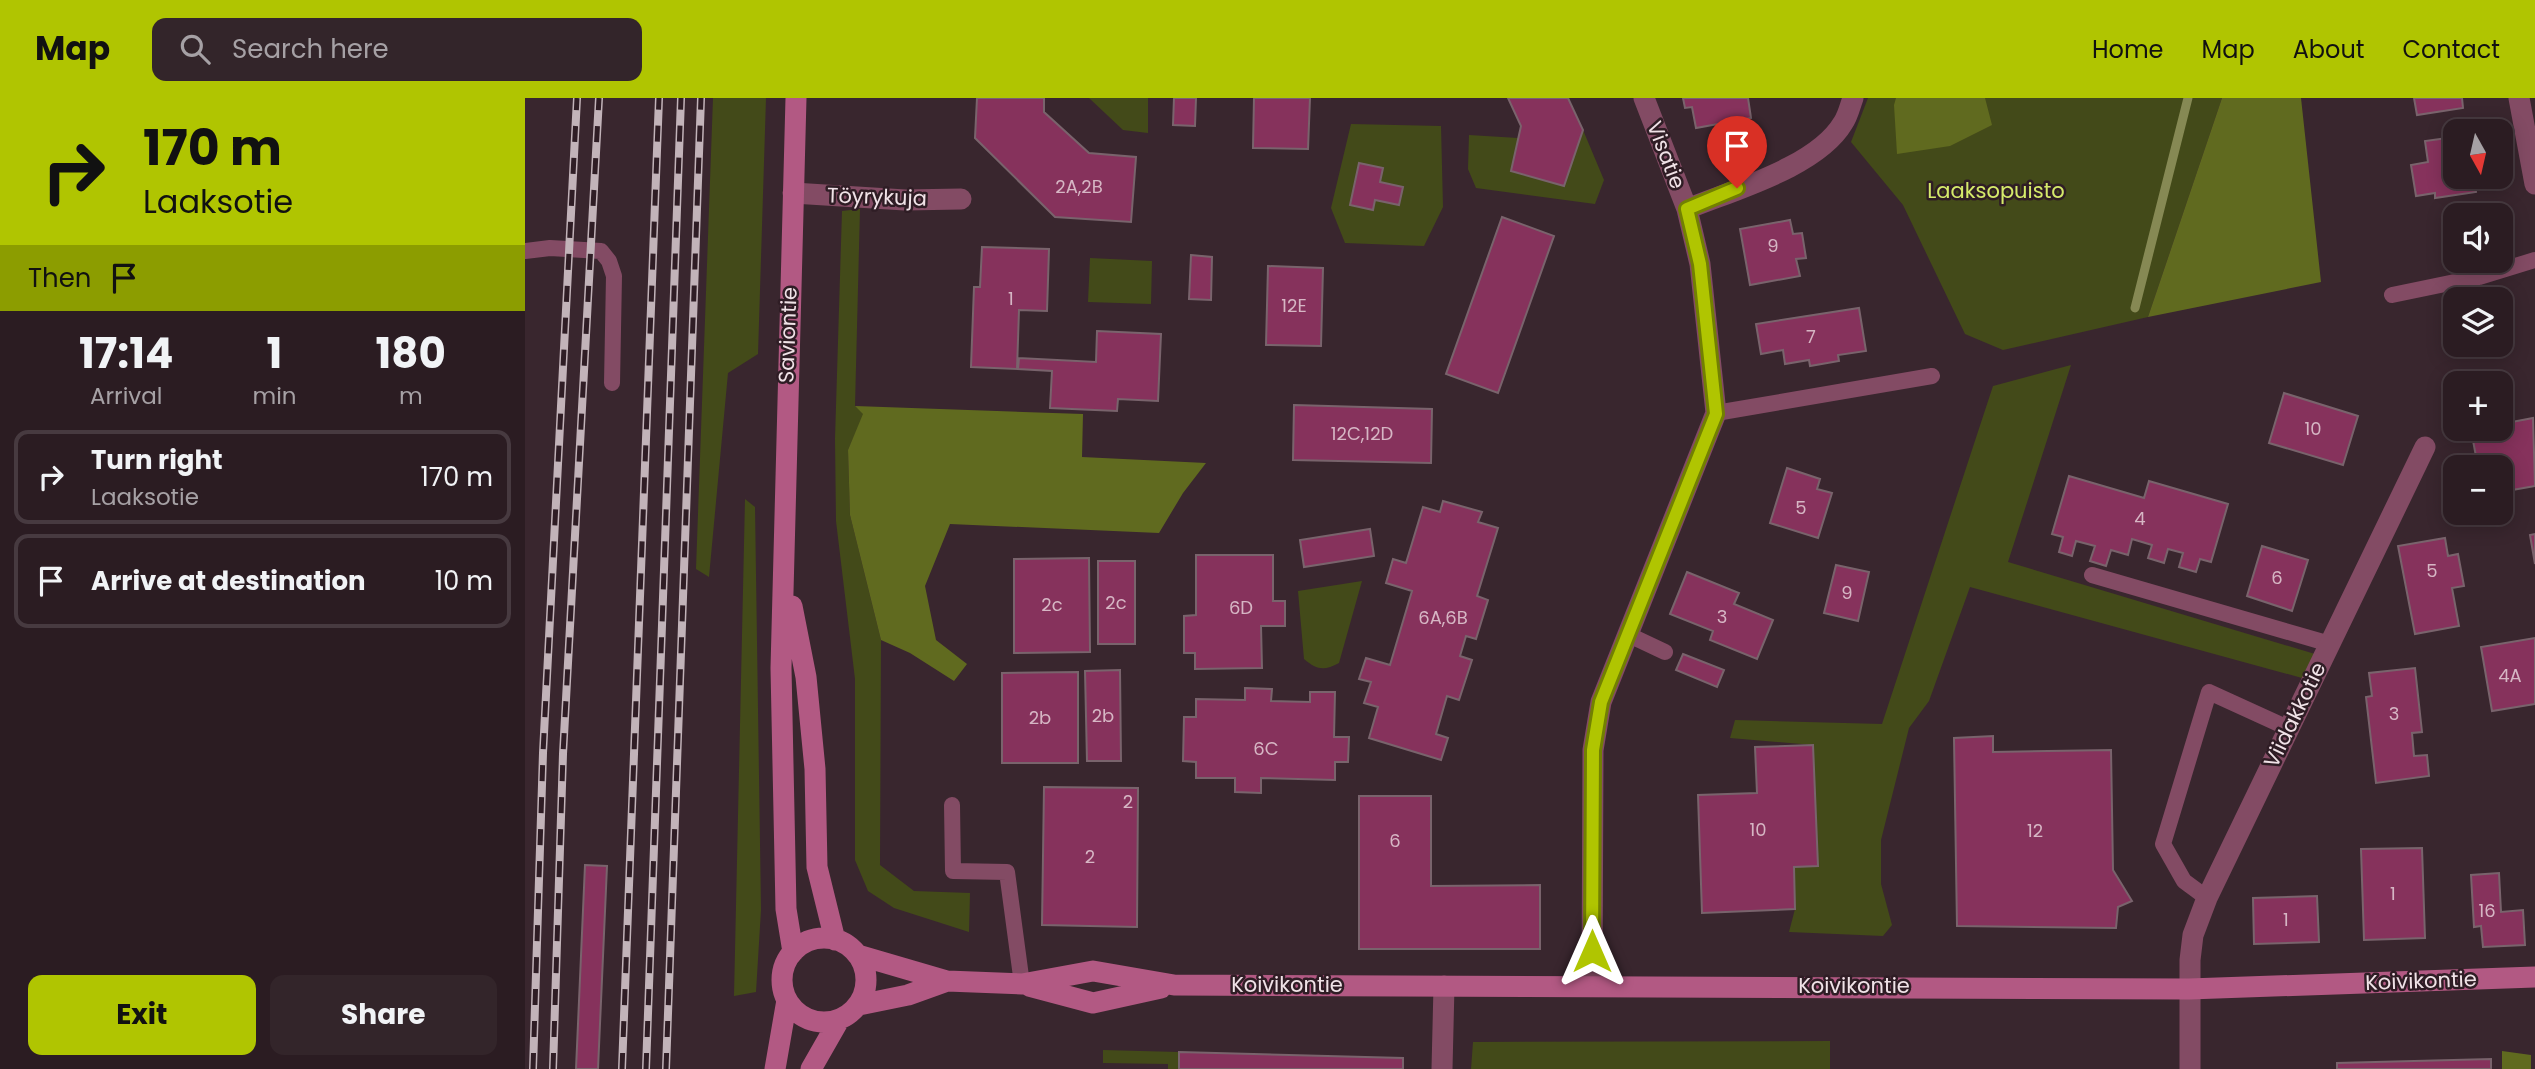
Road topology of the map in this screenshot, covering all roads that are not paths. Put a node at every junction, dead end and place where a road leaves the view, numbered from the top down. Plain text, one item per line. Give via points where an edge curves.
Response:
1 (796, 98) edge
2 (1644, 98) edge
3 (1853, 98) edge
4 (2519, 98) edge
5 (2535, 184) edge
6 (793, 193) junction
7 (961, 199) dead end
8 (1687, 209) junction
9 (525, 251) edge
10 (2535, 260) edge
11 (2392, 295) dead end
12 (1932, 376) dead end
13 (612, 383) dead end
14 (1716, 414) junction
15 (2425, 447) dead end
16 (785, 573) junction
17 (2092, 575) dead end
18 (1629, 635) junction
19 (2330, 643) junction
20 (1665, 652) dead end
21 (2290, 729) junction
22 (952, 805) dead end
23 (2207, 898) junction
24 (835, 940) junction
25 (793, 952) junction
26 (858, 955) junction
27 (2535, 977) edge
28 (947, 981) junction
29 (1022, 984) junction
30 (1174, 985) junction
31 (1444, 986) junction
32 (1593, 986) junction
33 (2189, 989) junction
34 (787, 1000) junction
35 (859, 1005) junction
36 (839, 1020) junction
37 (775, 1069) edge
38 (811, 1069) edge
39 (1442, 1069) edge
40 (2190, 1069) edge

1 - 6 main road, Saviontie
2 - 8 street, Visatie
3 - 8 street via 1844,123 1807,158
4 - 5 street
6 - 7 street, Töyrykuja
6 - 16 main road, Saviontie
8 - 14 street, Visatie via 1700,264
9 - 13 lane via 601,251 610,261 614,276
10 - 11 lane
12 - 14 lane
14 - 18 street, Visatie
15 - 19 street, Viidakkotie
16 - 24 main road, Saviontie via 806,677 815,769 817,867
16 - 25 main road, Saviontie via 781,782 786,909
17 - 19 lane
18 - 20 lane
18 - 32 street, Visatie via 1601,702 1593,750
19 - 21 street, Viidakkotie
21 - 23 street, Viidakkotie via 2225,853
21 - 23 lane via 2209,692 2163,844 2184,881
22 - 29 lane via 953,871 1007,872
23 - 33 street, Viidakkotie via 2193,935
24 - 25 main road via 812,940
24 - 26 main road
25 - 34 main road via 782,981
26 - 28 main road, Koivikontie
26 - 35 main road via 866,974
27 - 33 main road, Koivikontie
28 - 29 main road, Koivikontie
28 - 35 main road, Koivikontie
29 - 30 main road, Koivikontie via 1093,971
29 - 30 main road, Koivikontie via 1093,1003
30 - 31 main road, Koivikontie
31 - 32 main road, Koivikontie
31 - 39 street
32 - 33 main road, Koivikontie
33 - 40 street, Viidakkotie
34 - 36 main road via 815,1022
34 - 37 main road
35 - 36 main road
36 - 38 main road

